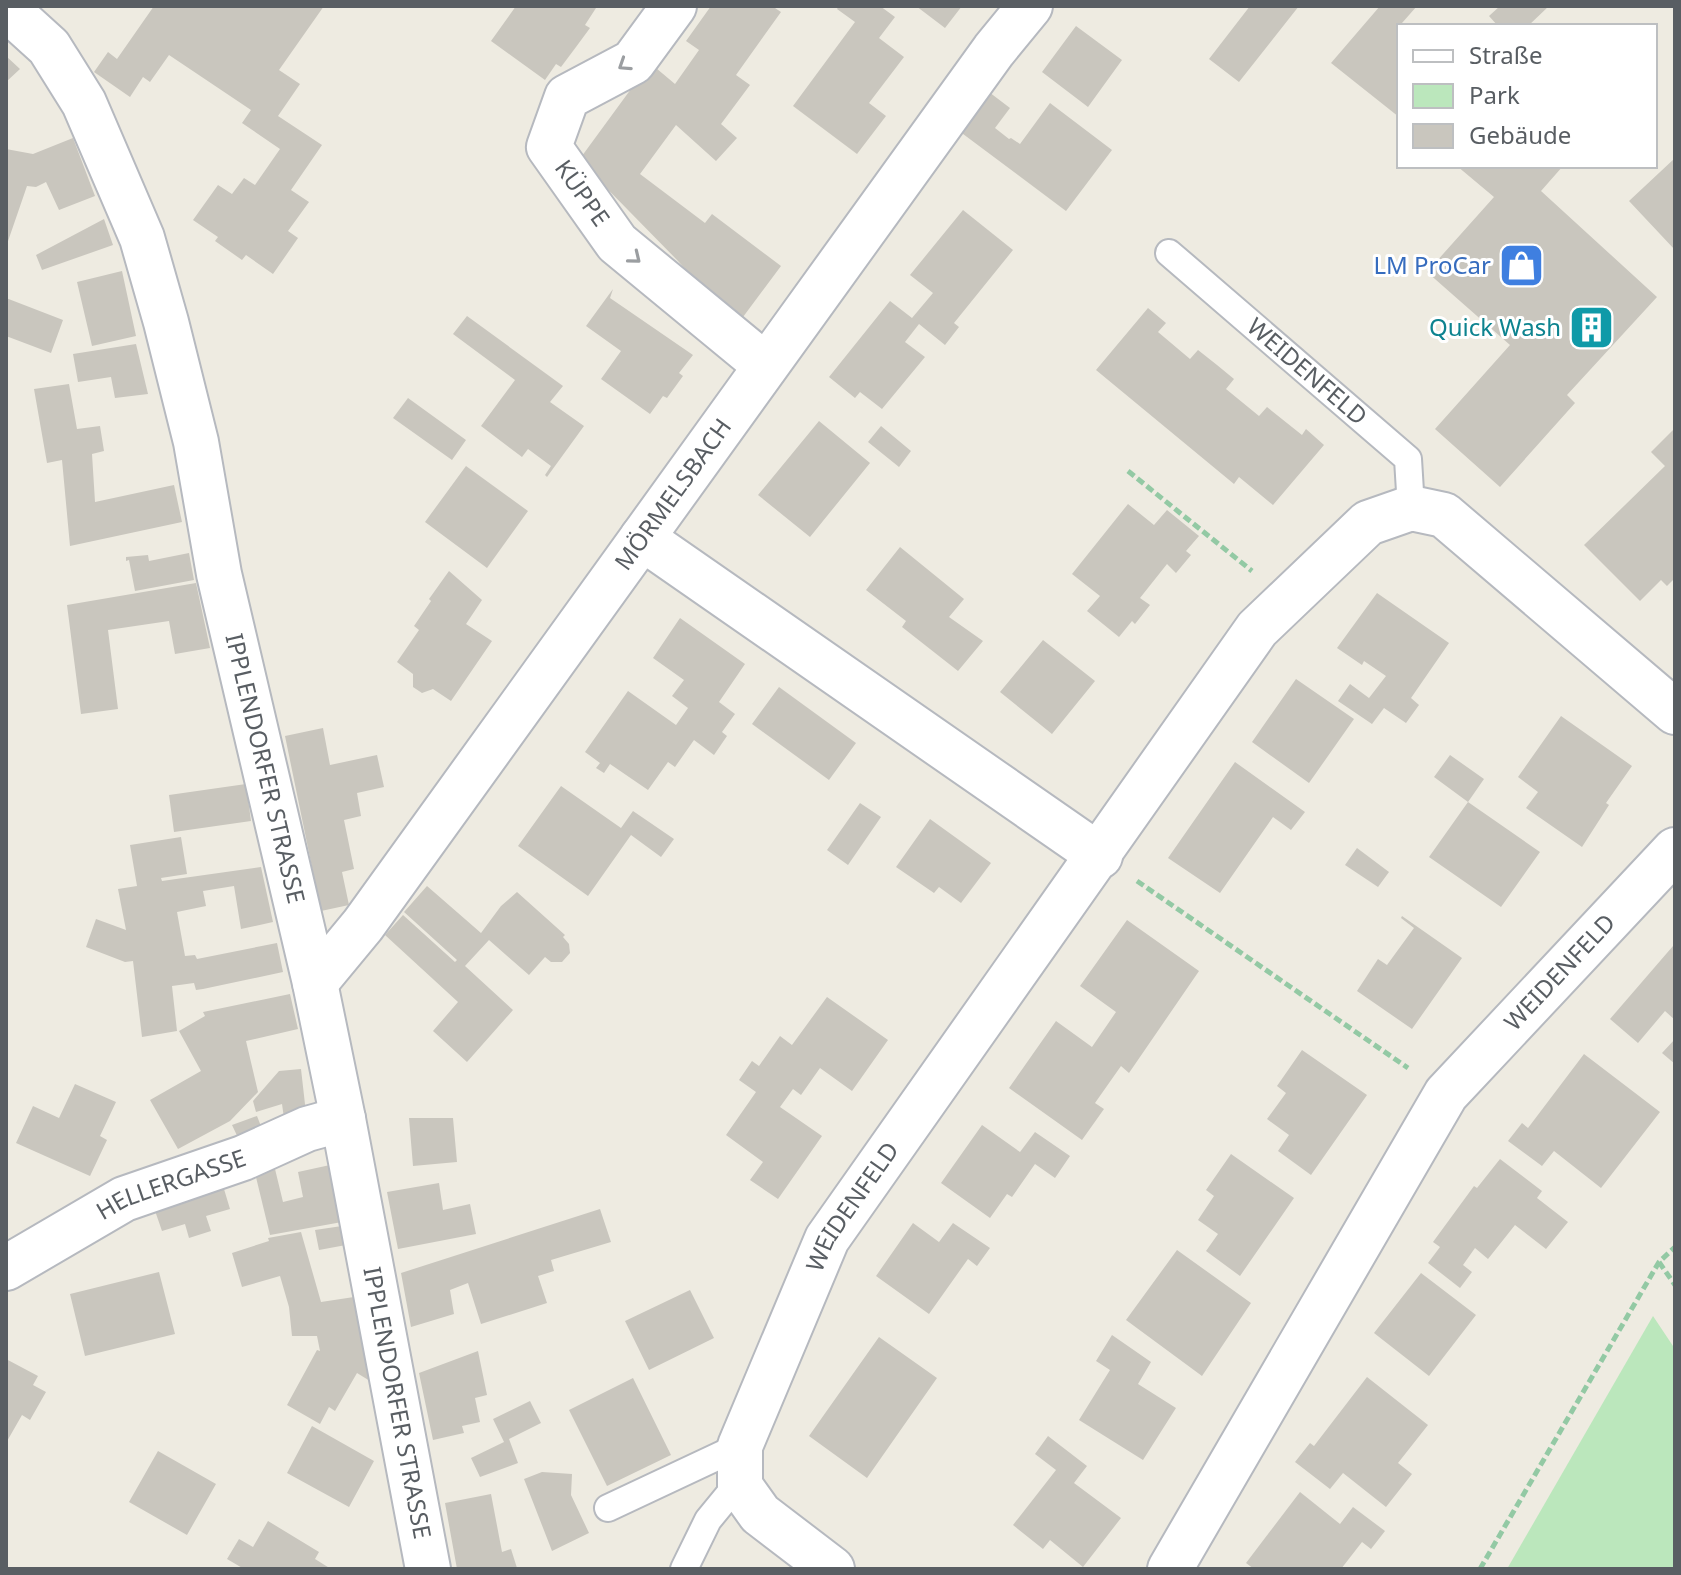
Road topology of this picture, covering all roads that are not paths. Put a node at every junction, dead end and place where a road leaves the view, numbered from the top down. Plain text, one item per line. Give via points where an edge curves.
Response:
1 (674, 6) edge
2 (1030, 6) edge
3 (6, 8) edge
4 (1169, 253) dead end
5 (765, 365) junction
6 (1411, 508) junction
7 (642, 538) junction
8 (1675, 712) edge
9 (1675, 850) edge
10 (1100, 856) junction
11 (315, 983) junction
12 (343, 1119) junction
13 (6, 1268) edge
14 (740, 1464) junction
15 (608, 1508) dead end
16 (428, 1569) edge
17 (684, 1569) edge
18 (832, 1569) edge
19 (1170, 1569) edge

1 -> 5 street, KÜPPE via 633,62 567,97 549,147 617,243
2 - 5 street, MÖRMELSBACH
3 - 11 street, IPPLENDORFER STRASSE via 49,47 84,103 142,238 196,442 219,574
4 - 6 lane, WEIDENFELD via 1408,459
5 - 7 street, MÖRMELSBACH
6 - 8 street via 1444,515
6 - 10 street, WEIDENFELD via 1368,523 1257,629
7 - 10 street
7 - 11 street, MÖRMELSBACH via 363,925
9 - 19 street, WEIDENFELD via 1446,1094
10 - 14 street, WEIDENFELD via 827,1239
11 - 12 street, IPPLENDORFER STRASSE
12 - 13 street, HELLERGASSE via 124,1199
12 - 16 street, IPPLENDORFER STRASSE
14 - 15 lane
14 - 17 lane
14 - 18 street via 740,1486 760,1514

